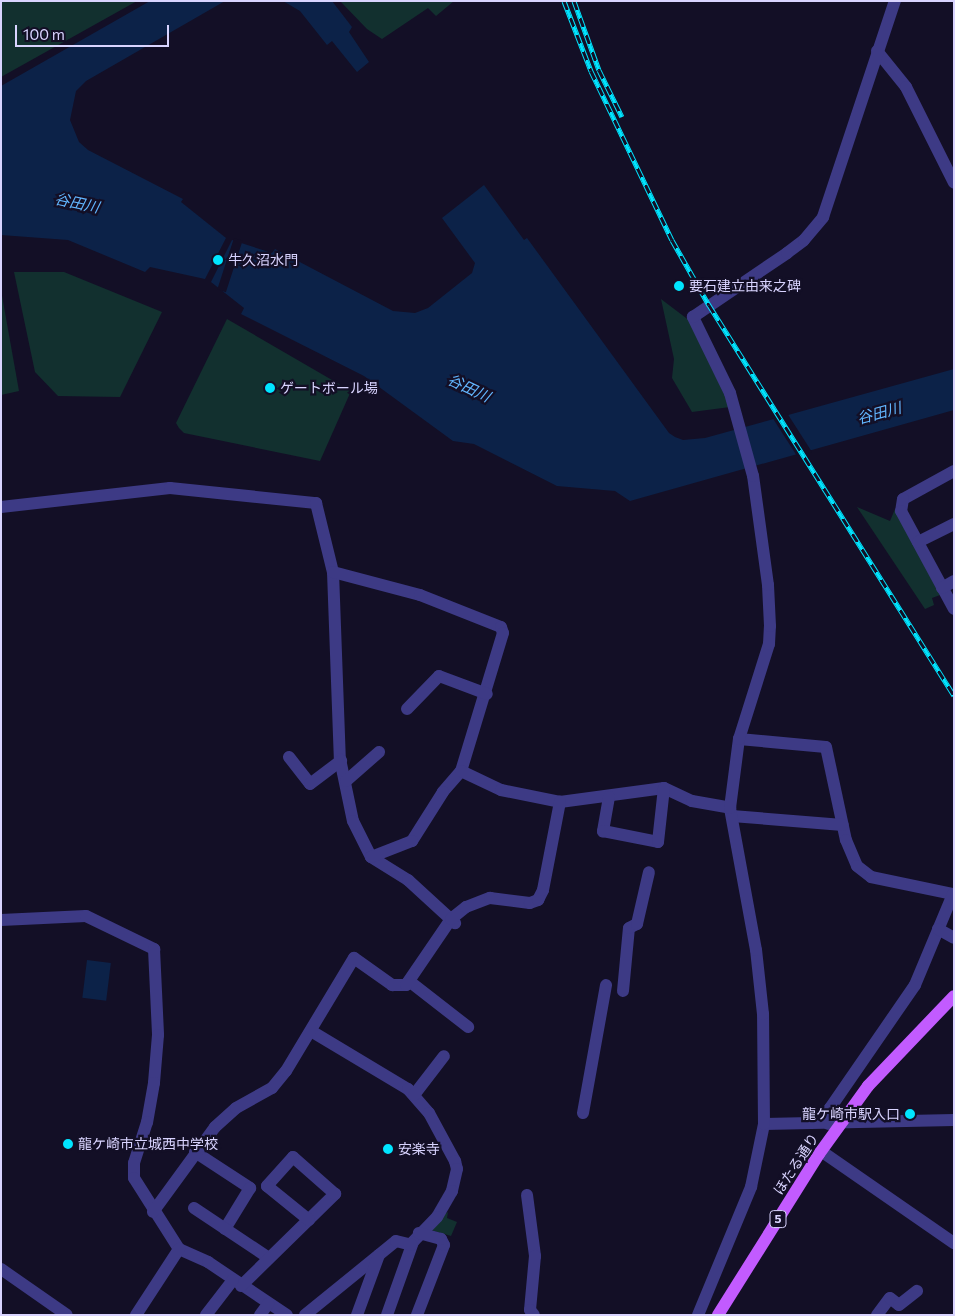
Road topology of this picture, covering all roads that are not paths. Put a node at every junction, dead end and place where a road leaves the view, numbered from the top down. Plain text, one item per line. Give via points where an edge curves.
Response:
1 (895, 1) edge
2 (877, 51) junction
3 (954, 183) edge
4 (954, 471) edge
5 (1, 508) edge
6 (954, 524) edge
7 (918, 542) junction
8 (333, 572) junction
9 (948, 584) edge
10 (954, 609) edge
11 (487, 694) junction
12 (407, 710) dead end
13 (738, 739) junction
14 (379, 752) dead end
15 (289, 757) dead end
16 (341, 761) junction
17 (461, 772) junction
18 (346, 781) junction
19 (664, 788) junction
20 (609, 798) junction
21 (560, 802) junction
22 (731, 812) junction
23 (843, 825) junction
24 (371, 857) junction
25 (648, 872) dead end
26 (1, 920) edge
27 (453, 921) junction
28 (938, 929) junction
29 (954, 938) edge
30 (409, 981) junction
31 (606, 985) dead end
32 (622, 991) dead end
33 (954, 996) edge
34 (468, 1027) dead end
35 (311, 1031) junction
36 (444, 1056) dead end
37 (414, 1095) junction
38 (583, 1112) dead end
39 (954, 1120) edge
40 (764, 1124) junction
41 (834, 1124) junction
42 (821, 1151) junction
43 (195, 1152) junction
44 (527, 1194) dead end
45 (194, 1208) dead end
46 (154, 1212) junction
47 (308, 1220) junction
48 (225, 1229) junction
49 (419, 1233) junction
50 (954, 1243) edge
51 (412, 1245) junction
52 (179, 1249) junction
53 (379, 1254) junction
54 (270, 1258) junction
55 (1, 1269) edge
56 (237, 1283) junction
57 (917, 1291) dead end
58 (264, 1310) edge
59 (67, 1315) edge
60 (136, 1315) edge
61 (206, 1315) edge
62 (287, 1315) edge
63 (305, 1315) edge
64 (357, 1315) edge
65 (387, 1315) edge
66 (417, 1315) edge
67 (534, 1315) edge
68 (698, 1315) edge
69 (718, 1315) edge
70 (877, 1315) edge

1 - 2 street
2 - 3 street via 906,87
2 - 13 street via 823,217 804,240 693,317 730,393 739,420 753,476 762,536 769,644
4 - 7 street via 903,499 901,511
5 - 8 street via 170,488 316,502
6 - 7 street
7 - 9 street
8 - 11 street via 420,595 501,626 503,633
8 - 16 street
9 - 10 street
11 - 12 street via 439,676
11 - 17 street
13 - 22 street
13 - 23 street via 826,747
14 - 18 street
15 - 16 street via 310,784
16 - 18 street
17 - 21 street via 501,790
17 - 24 street via 443,792 412,841
18 - 24 street via 353,821
19 - 20 street via 640,789
19 - 20 street via 658,842 603,831
19 - 22 street via 692,801
20 - 21 street
21 - 27 street via 543,890 538,900 530,903 510,898 478,901
22 - 23 street
22 - 40 street via 756,950 763,1014
23 - 28 street via 857,866 871,877 953,894
24 - 27 street via 408,880
25 - 32 street via 637,924 630,928
26 - 46 street via 86,916 154,949 158,1035 154,1083 133,1175
27 - 30 street
28 - 29 street
28 - 41 street via 916,985 830,1108
30 - 34 street
30 - 35 street via 406,985 392,985 354,958 327,998
31 - 38 street
33 - 41 main road, ほたる通り / 5 via 878,1073
35 - 37 street via 374,1066
35 - 43 street via 272,1088 224,1116
36 - 37 street
37 - 49 street via 446,1138 457,1169 447,1202 437,1217
39 - 41 street
40 - 41 street
40 - 68 street via 751,1187
41 - 42 main road, ほたる通り / 5
42 - 50 street
42 - 69 main road, ほたる通り / 5
43 - 46 street
43 - 48 street via 250,1188
44 - 67 street via 535,1256 530,1310
45 - 48 street
46 - 52 street
47 - 47 street via 335,1194 293,1157 267,1186
47 - 54 street
48 - 54 street
49 - 51 street
49 - 66 street via 441,1239 444,1245
51 - 53 street via 400,1240
51 - 65 street
52 - 56 street via 208,1262
52 - 60 street
53 - 63 street
53 - 64 street
54 - 56 street
55 - 59 street
56 - 58 street
56 - 61 street
57 - 70 street via 898,1305 890,1298
58 - 62 street

